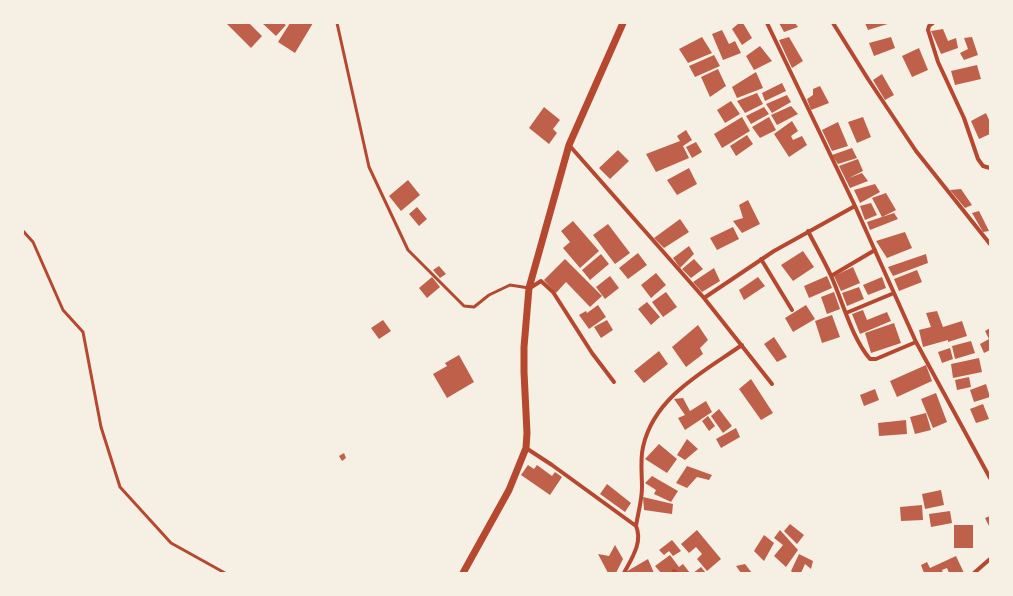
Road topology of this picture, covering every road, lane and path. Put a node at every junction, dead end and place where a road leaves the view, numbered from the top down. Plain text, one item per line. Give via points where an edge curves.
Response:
1 (337, 23) edge
2 (623, 23) edge
3 (767, 23) edge
4 (833, 23) edge
5 (933, 23) edge
6 (569, 145) junction
7 (990, 168) edge
8 (855, 206) junction
9 (23, 231) edge
10 (808, 231) junction
11 (990, 244) edge
12 (875, 250) junction
13 (761, 259) junction
14 (831, 276) junction
15 (529, 288) junction
16 (894, 293) junction
17 (704, 298) junction
18 (792, 310) dead end
19 (846, 313) junction
20 (916, 342) junction
21 (742, 345) junction
22 (614, 382) dead end
23 (772, 384) dead end
24 (526, 448) junction
25 (990, 478) edge
26 (636, 526) junction
27 (990, 559) edge
28 (225, 573) edge
29 (463, 573) edge
30 (624, 573) edge
31 (974, 573) edge

1 - 15 lane via 368,167 408,250 464,306 474,307 489,295 510,284
2 - 6 street
3 - 8 street
4 - 11 street via 916,151
5 - 7 street via 928,30 938,62 964,118 978,159 983,166
6 - 15 street
6 - 17 street
8 - 10 street
8 - 12 street
9 - 28 lane via 33,242 63,310 83,332 101,427 120,487 171,543
10 - 13 street
10 - 14 street
12 - 14 street
12 - 16 street
13 - 17 street
13 - 18 street
14 - 19 street
15 - 22 street via 541,281 553,292 583,340
15 - 24 street via 524,347
16 - 19 street
16 - 20 street
17 - 21 street
19 - 20 street via 864,352 870,359 876,359
20 - 25 street
21 - 23 street
21 - 26 street via 675,394 660,410 649,428 643,448 641,500
24 - 26 street
24 - 29 street via 508,490
26 - 30 street via 639,536
27 - 31 street

